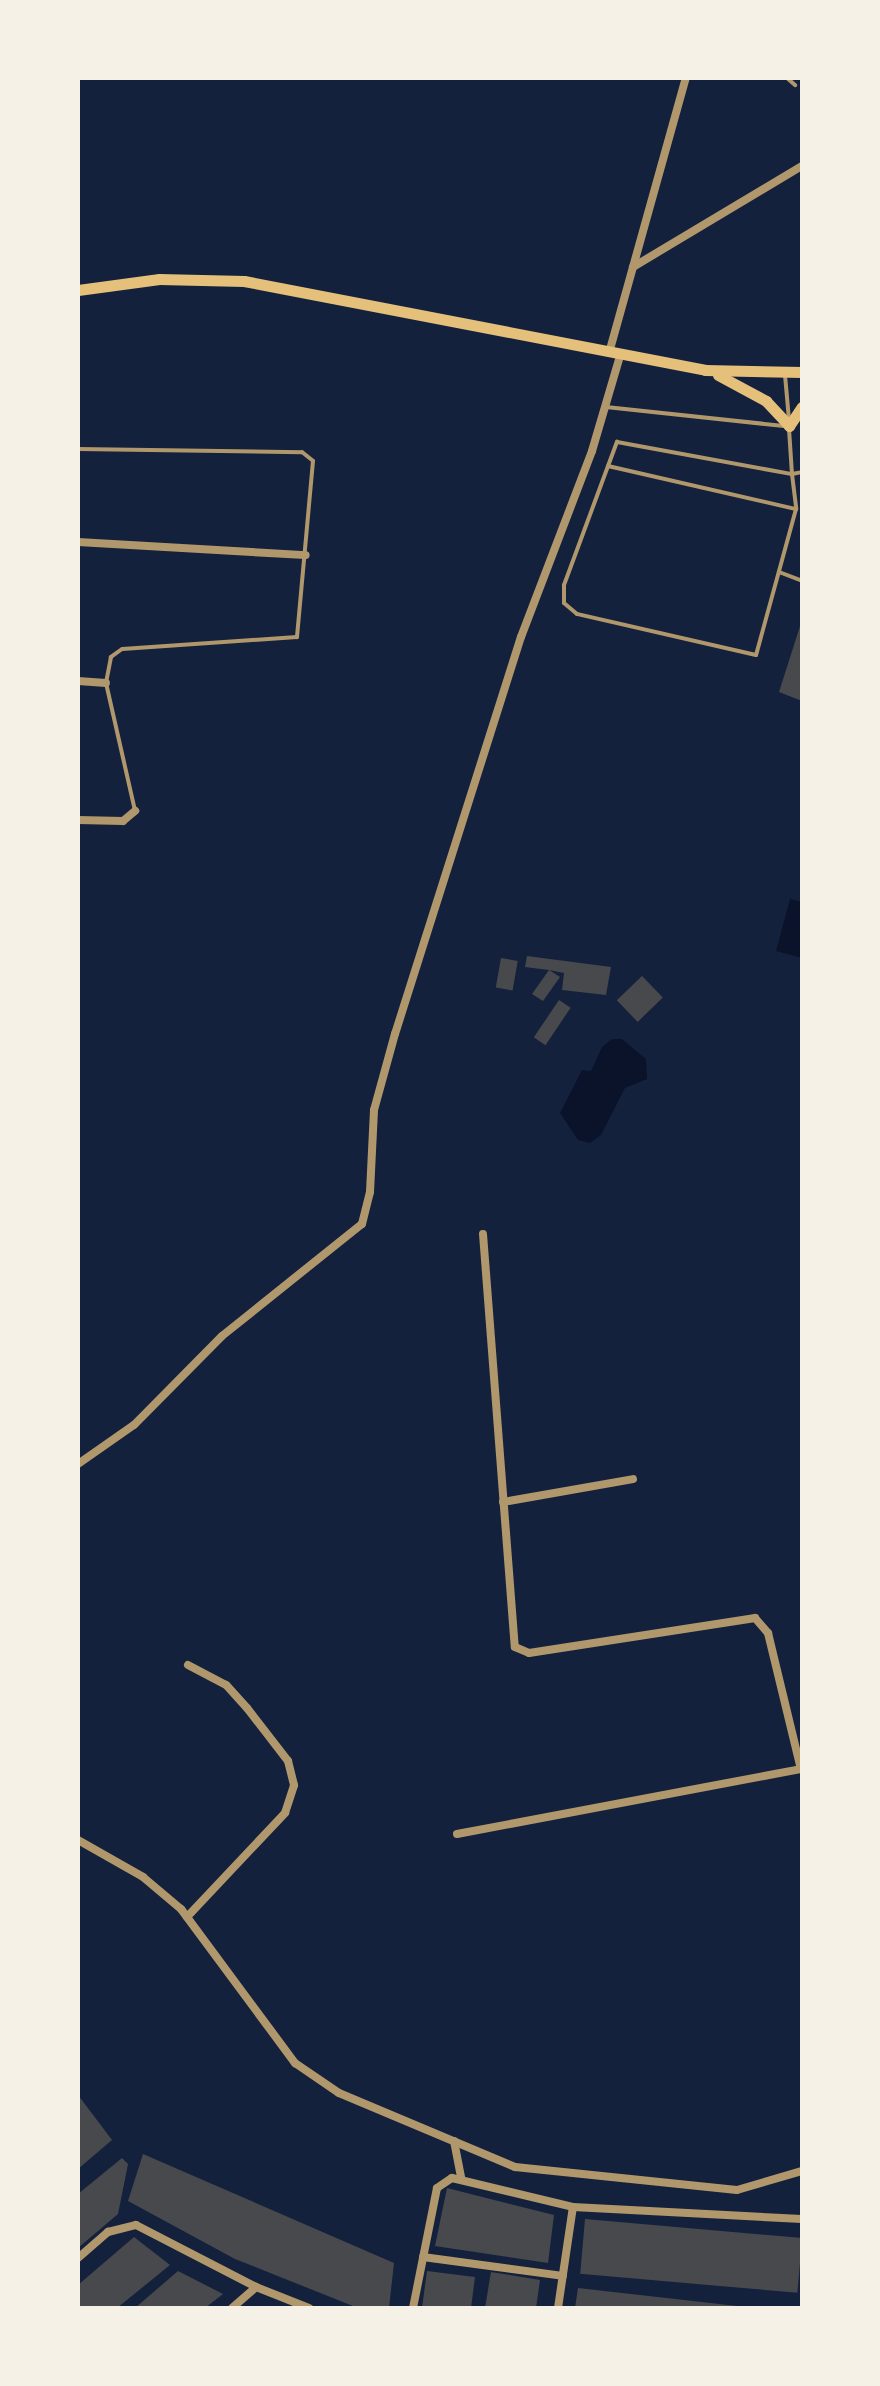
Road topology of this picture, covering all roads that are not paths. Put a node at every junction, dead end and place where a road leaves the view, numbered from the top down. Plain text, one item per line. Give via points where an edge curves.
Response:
1 (686, 78) edge
2 (787, 78) edge
3 (795, 85) dead end
4 (802, 166) edge
5 (633, 267) junction
6 (78, 290) edge
7 (614, 354) junction
8 (705, 370) junction
9 (802, 372) edge
10 (785, 375) junction
11 (606, 407) junction
12 (802, 407) edge
13 (802, 423) edge
14 (789, 426) junction
15 (78, 449) edge
16 (608, 466) junction
17 (802, 472) edge
18 (792, 474) junction
19 (796, 509) junction
20 (78, 542) edge
21 (306, 555) junction
22 (779, 572) junction
23 (802, 581) edge
24 (78, 681) edge
25 (106, 683) junction
26 (135, 811) joint
27 (78, 820) edge
28 (483, 1234) dead end
29 (78, 1464) edge
30 (633, 1479) dead end
31 (503, 1502) junction
32 (188, 1665) dead end
33 (801, 1769) edge
34 (457, 1834) dead end
35 (78, 1840) edge
36 (187, 1917) junction
37 (454, 2141) junction
38 (802, 2171) edge
39 (461, 2178) junction
40 (573, 2207) junction
41 (802, 2219) edge
42 (423, 2257) junction
43 (78, 2258) edge
44 (563, 2276) junction
45 (256, 2287) junction
46 (232, 2308) edge
47 (309, 2308) edge
48 (413, 2308) edge
49 (558, 2308) edge

1 - 5 street
2 - 3 lane
4 - 5 street
5 - 7 street
6 - 7 main road via 159,279 244,281
7 - 8 main road
7 - 11 street
8 - 10 main road
8 - 14 main road via 749,389
9 - 10 main road
10 - 14 lane
11 - 14 lane
11 - 29 street via 521,637 395,1034 374,1110 370,1192 362,1224 222,1336 134,1425
12 - 14 main road
13 - 14 lane
14 - 18 lane
15 - 21 lane via 309,455 313,461
16 - 18 lane via 617,442
16 - 19 lane
16 - 22 lane via 564,585 564,603 577,614 756,655
17 - 18 lane
18 - 19 lane
19 - 22 lane
20 - 21 street
21 - 25 lane via 297,637 122,649 111,657
22 - 23 lane
24 - 25 street
25 - 26 lane
26 - 27 street via 123,821
28 - 31 street
30 - 31 street
31 - 33 street via 516,1649 529,1653 755,1618 768,1633
32 - 36 street via 226,1685 247,1708 288,1761 294,1785 285,1813
33 - 34 street
35 - 36 street via 143,1877
36 - 37 street via 295,2063 339,2093
37 - 38 street via 515,2167 737,2190
37 - 39 street
39 - 40 street
39 - 42 street via 444,2180 437,2188
40 - 41 street
40 - 44 street
42 - 44 street
42 - 48 street
43 - 45 street via 108,2232 136,2225
44 - 49 street
45 - 46 street
45 - 47 street

